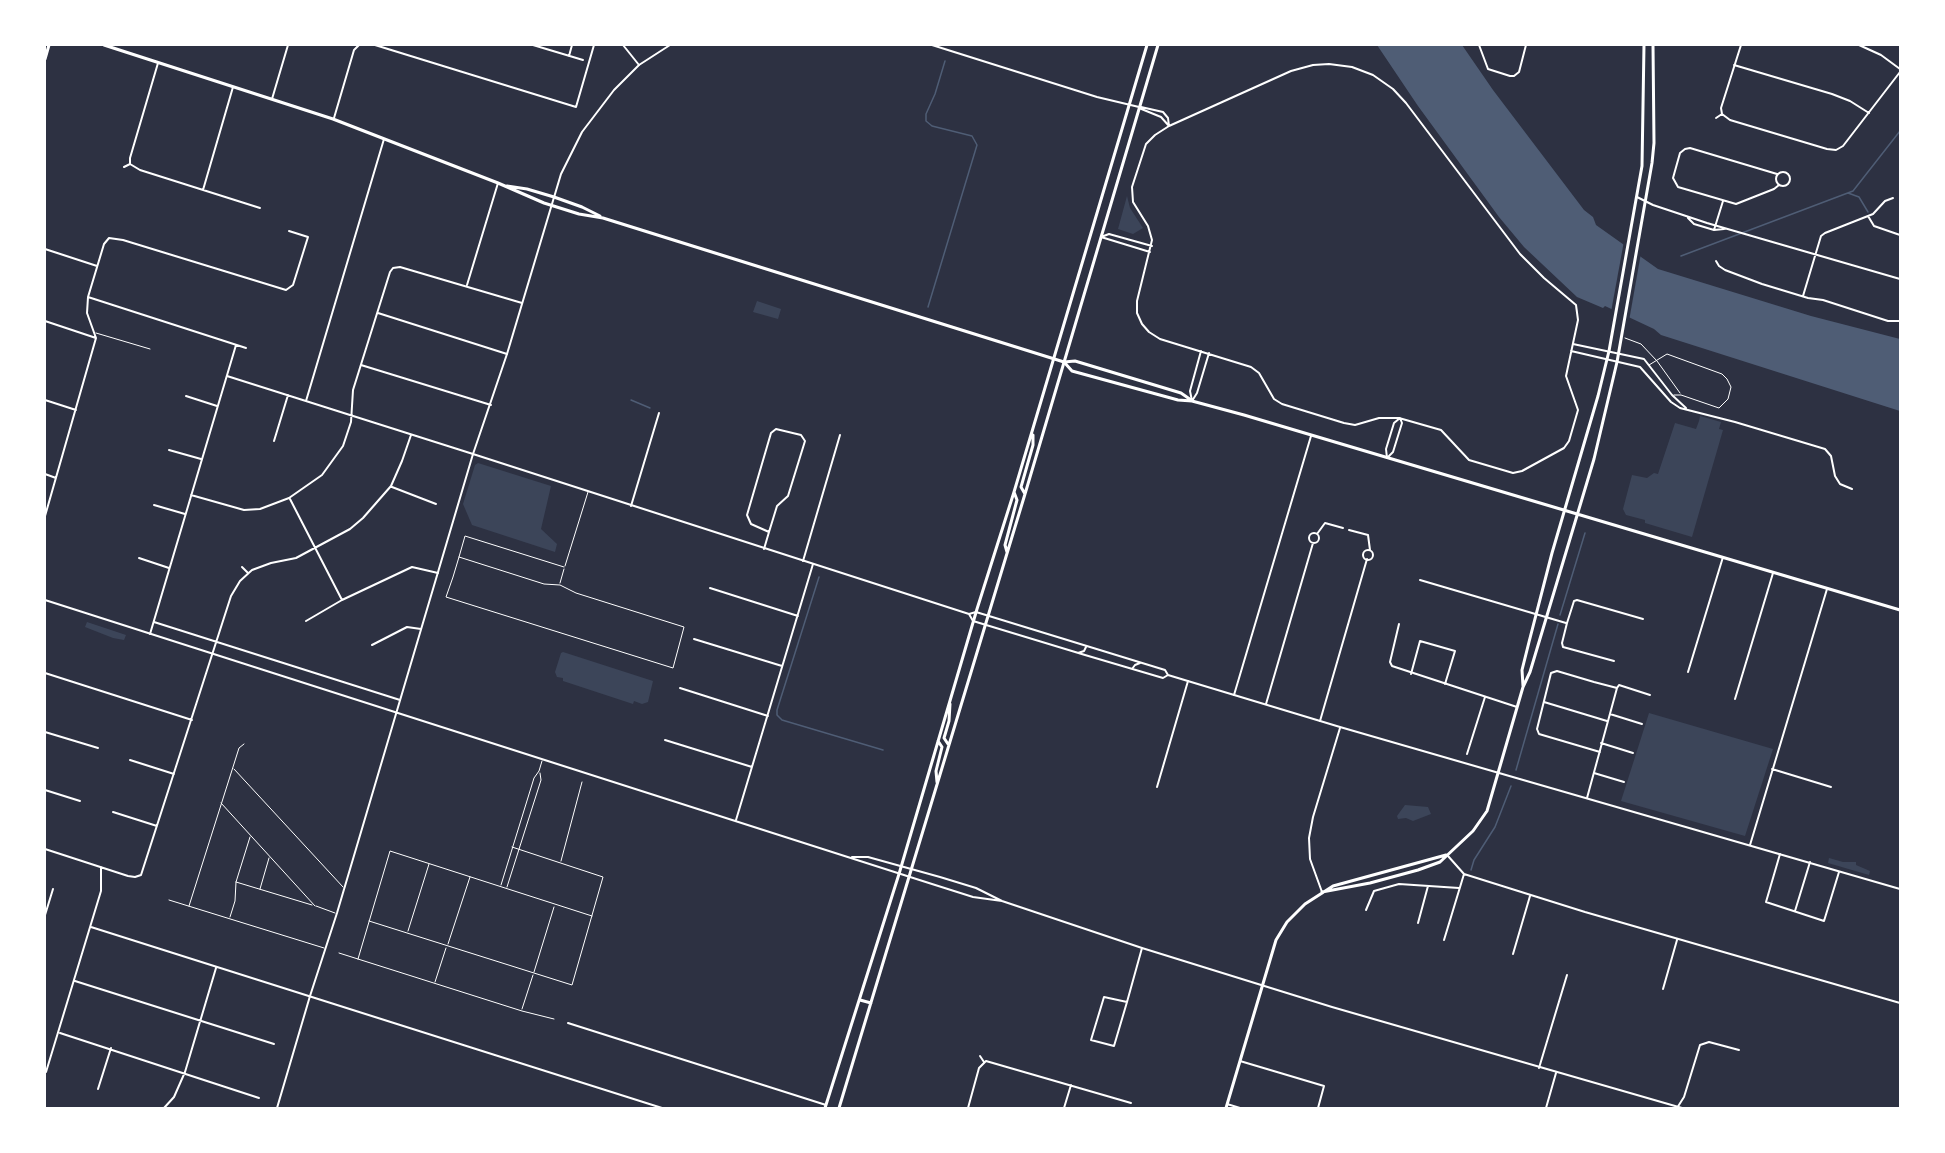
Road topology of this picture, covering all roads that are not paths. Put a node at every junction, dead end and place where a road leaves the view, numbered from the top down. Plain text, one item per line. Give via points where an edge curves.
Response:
1 (49, 45) edge
2 (104, 45) edge
3 (288, 45) edge
4 (359, 45) edge
5 (375, 45) edge
6 (534, 45) edge
7 (572, 45) edge
8 (594, 45) edge
9 (623, 45) edge
10 (670, 45) edge
11 (932, 45) edge
12 (1147, 45) edge
13 (1158, 45) edge
14 (1479, 45) edge
15 (1644, 45) edge
16 (1653, 45) edge
17 (1741, 45) edge
18 (1859, 45) edge
19 (1526, 46) edge
20 (569, 56) junction
21 (45, 59) edge
22 (583, 60) dead end
23 (158, 62) junction
24 (639, 65) junction
25 (1734, 65) junction
26 (1900, 71) edge
27 (233, 86) junction
28 (272, 99) junction
29 (1130, 105) junction
30 (1139, 107) junction
31 (1869, 113) junction
32 (1722, 114) junction
33 (1716, 118) dead end
34 (333, 119) junction
35 (1169, 126) junction
36 (384, 139) junction
37 (130, 164) junction
38 (124, 166) dead end
39 (1777, 174) junction
40 (498, 183) junction
41 (1779, 185) junction
42 (505, 186) junction
43 (203, 190) junction
44 (554, 197) junction
45 (1637, 197) junction
46 (1893, 198) dead end
47 (1723, 201) junction
48 (1645, 202) junction
49 (551, 206) junction
50 (260, 208) dead end
51 (1686, 216) junction
52 (1868, 216) junction
53 (603, 218) junction
54 (1716, 225) junction
55 (1729, 229) junction
56 (1714, 230) junction
57 (289, 231) dead end
58 (108, 234) dead end
59 (1900, 235) edge
60 (1101, 237) junction
61 (110, 238) junction
62 (1152, 246) junction
63 (45, 249) edge
64 (1150, 252) junction
65 (1815, 254) junction
66 (1716, 261) dead end
67 (97, 266) junction
68 (1900, 279) edge
69 (467, 285) junction
70 (1803, 296) junction
71 (88, 297) junction
72 (522, 303) junction
73 (378, 313) junction
74 (45, 321) edge
75 (1900, 321) edge
76 (94, 332) junction
77 (1622, 336) junction
78 (96, 338) junction
79 (1573, 344) junction
80 (236, 345) junction
81 (246, 348) dead end
82 (150, 349) dead end
83 (1202, 351) junction
84 (1571, 351) junction
85 (1609, 351) junction
86 (1619, 352) junction
87 (1209, 353) junction
88 (507, 354) junction
89 (1053, 358) junction
90 (1607, 360) junction
91 (1064, 362) junction
92 (1617, 362) junction
93 (1657, 362) junction
94 (360, 365) junction
95 (1649, 365) junction
96 (1641, 366) junction
97 (226, 376) junction
98 (1681, 394) junction
99 (288, 395) junction
100 (1672, 395) junction
101 (186, 396) dead end
102 (45, 400) edge
103 (306, 401) junction
104 (1192, 401) junction
105 (217, 405) junction
106 (490, 405) junction
107 (1686, 408) junction
108 (76, 410) junction
109 (659, 413) dead end
110 (352, 416) junction
111 (1400, 418) junction
112 (1032, 430) junction
113 (411, 435) junction
114 (840, 435) dead end
115 (1311, 435) junction
116 (274, 441) dead end
117 (169, 450) dead end
118 (473, 454) junction
119 (1387, 458) junction
120 (201, 459) junction
121 (45, 474) edge
122 (56, 478) junction
123 (391, 486) junction
124 (1852, 489) dead end
125 (588, 492) junction
126 (1014, 492) junction
127 (1025, 494) junction
128 (191, 495) junction
129 (289, 498) junction
130 (436, 504) dead end
131 (154, 505) dead end
132 (631, 506) junction
133 (1564, 510) junction
134 (185, 514) junction
135 (1577, 514) junction
136 (45, 516) edge
137 (1343, 528) dead end
138 (1349, 530) dead end
139 (769, 532) junction
140 (1317, 534) junction
141 (1313, 543) junction
142 (316, 549) junction
143 (764, 549) junction
144 (1370, 550) junction
145 (1007, 554) junction
146 (459, 557) junction
147 (1723, 557) junction
148 (139, 558) dead end
149 (1367, 559) junction
150 (804, 561) junction
151 (813, 564) junction
152 (242, 567) dead end
153 (564, 567) junction
154 (169, 568) junction
155 (1774, 572) junction
156 (248, 573) junction
157 (438, 573) junction
158 (1420, 580) dead end
159 (560, 585) junction
160 (710, 588) dead end
161 (1827, 588) junction
162 (45, 600) edge
163 (342, 600) junction
164 (1900, 610) edge
165 (976, 612) junction
166 (969, 614) junction
167 (1536, 615) junction
168 (798, 616) junction
169 (988, 616) junction
170 (1546, 618) junction
171 (1643, 619) dead end
172 (306, 621) dead end
173 (973, 621) junction
174 (154, 622) junction
175 (1567, 623) junction
176 (985, 624) junction
177 (1399, 624) dead end
178 (421, 629) junction
179 (150, 634) junction
180 (694, 639) dead end
181 (217, 642) junction
182 (372, 645) dead end
183 (1086, 647) junction
184 (1078, 653) junction
185 (214, 654) junction
186 (1614, 661) dead end
187 (1140, 663) junction
188 (782, 666) junction
189 (1132, 669) junction
190 (1688, 672) dead end
191 (45, 673) edge
192 (1411, 674) junction
193 (1168, 675) junction
194 (1188, 681) junction
195 (1445, 685) junction
196 (1523, 687) junction
197 (680, 688) dead end
198 (1617, 688) junction
199 (1650, 694) dead end
200 (1234, 695) junction
201 (1485, 697) junction
202 (1735, 699) dead end
203 (400, 700) junction
204 (950, 700) junction
205 (1543, 702) junction
206 (1266, 704) junction
207 (1517, 708) junction
208 (397, 713) junction
209 (1609, 714) junction
210 (768, 716) junction
211 (192, 720) junction
212 (1320, 721) junction
213 (1607, 721) junction
214 (1642, 724) dead end
215 (1340, 727) junction
216 (45, 732) edge
217 (665, 740) dead end
218 (938, 741) junction
219 (1601, 743) junction
220 (244, 744) dead end
221 (949, 744) junction
222 (98, 748) dead end
223 (1600, 752) junction
224 (1633, 753) dead end
225 (1467, 754) dead end
226 (543, 759) junction
227 (130, 760) dead end
228 (752, 767) junction
229 (232, 768) junction
230 (1772, 770) junction
231 (539, 771) junction
232 (1594, 773) junction
233 (174, 774) junction
234 (1499, 774) junction
235 (582, 782) dead end
236 (1624, 782) dead end
237 (937, 784) junction
238 (1157, 786) dead end
239 (1831, 787) dead end
240 (45, 790) edge
241 (1587, 798) junction
242 (80, 801) dead end
243 (221, 803) junction
244 (113, 812) dead end
245 (736, 820) junction
246 (157, 826) junction
247 (250, 836) junction
248 (1750, 845) junction
249 (512, 847) junction
250 (45, 849) edge
251 (519, 849) junction
252 (1780, 854) junction
253 (1446, 855) junction
254 (269, 856) junction
255 (849, 857) junction
256 (1810, 862) junction
257 (561, 863) junction
258 (429, 864) junction
259 (901, 866) junction
260 (100, 867) junction
261 (912, 869) junction
262 (1839, 871) junction
263 (899, 874) junction
264 (1464, 874) junction
265 (139, 876) junction
266 (470, 877) junction
267 (909, 877) junction
268 (142, 881) dead end
269 (236, 882) junction
270 (1428, 886) junction
271 (500, 887) junction
272 (1459, 888) junction
273 (53, 889) dead end
274 (260, 889) junction
275 (344, 889) junction
276 (507, 889) junction
277 (1900, 889) edge
278 (1322, 892) junction
279 (1530, 896) junction
280 (169, 900) dead end
281 (1002, 901) junction
282 (554, 904) junction
283 (189, 906) junction
284 (315, 906) junction
285 (1366, 910) dead end
286 (1795, 911) junction
287 (337, 913) junction
288 (45, 915) edge
289 (593, 917) junction
290 (230, 919) junction
291 (369, 921) junction
292 (1418, 923) dead end
293 (91, 927) junction
294 (407, 933) junction
295 (1677, 939) junction
296 (1444, 940) dead end
297 (447, 946) junction
298 (1142, 948) junction
299 (326, 949) junction
300 (339, 953) dead end
301 (1513, 954) dead end
302 (358, 959) junction
303 (216, 968) junction
304 (533, 973) junction
305 (1567, 975) dead end
306 (75, 981) junction
307 (435, 983) junction
308 (1262, 985) junction
309 (1663, 989) dead end
310 (310, 996) junction
311 (860, 1000) junction
312 (1127, 1002) junction
313 (871, 1003) junction
314 (1900, 1003) edge
315 (522, 1011) junction
316 (554, 1019) dead end
317 (200, 1021) junction
318 (568, 1023) dead end
319 (59, 1033) junction
320 (274, 1044) dead end
321 (111, 1048) junction
322 (1739, 1050) dead end
323 (980, 1056) dead end
324 (1240, 1061) junction
325 (984, 1062) junction
326 (1539, 1068) junction
327 (46, 1072) dead end
328 (185, 1072) junction
329 (1556, 1073) junction
330 (1071, 1085) junction
331 (98, 1089) dead end
332 (260, 1098) dead end
333 (1131, 1102) dead end
334 (826, 1106) edge
335 (1226, 1106) edge
336 (1678, 1107) edge
337 (164, 1108) edge
338 (277, 1108) edge
339 (662, 1108) edge
340 (839, 1108) edge
341 (968, 1108) edge
342 (1064, 1108) edge
343 (1240, 1108) edge
344 (1318, 1108) edge
345 (1546, 1108) edge
346 (1682, 1108) edge

1 - 21 main road
2 - 23 main road
3 - 28 street
4 - 34 street via 354,50
5 - 8 street via 576,107
6 - 20 street
7 - 20 street
9 - 24 street
10 - 24 street
11 - 29 street
12 - 29 main road
13 - 30 main road
14 - 19 street via 1488,69 1510,76 1519,72
15 - 45 main road via 1644,132
16 - 48 main road via 1654,143
17 - 25 street
18 - 26 street via 1881,55
20 - 22 street
23 - 27 main road
23 - 37 street
24 - 44 street via 582,132
25 - 31 street via 1832,94
25 - 32 street
26 - 31 street
27 - 28 main road
27 - 43 street
28 - 34 main road
29 - 30 street
29 - 89 main road
30 - 35 street via 1163,112
30 - 60 main road
31 - 32 street via 1836,150 1730,120
32 - 33 street
34 - 36 main road
35 - 62 street via 1146,144 1132,187 1133,202 1152,233
35 - 79 street via 1302,67 1346,65 1373,75 1407,103 1527,262 1574,303 1579,316
36 - 40 main road
36 - 103 street
37 - 38 street
37 - 43 street
39 - 41 street
39 - 41 street via 1785,172 1790,179 1786,185
39 - 47 street via 1685,148 1680,153 1674,183
40 - 42 main road
40 - 69 street
41 - 47 street via 1736,204
42 - 44 main road
42 - 49 main road
43 - 50 street
44 - 49 street
44 - 53 main road
45 - 48 street
45 - 85 main road
46 - 52 street
47 - 54 street
48 - 51 street
48 - 77 main road
49 - 53 main road
49 - 72 street
51 - 54 street
51 - 56 street via 1694,224
52 - 59 street via 1874,226
52 - 65 street via 1825,233
53 - 89 main road
54 - 55 street
54 - 56 street
55 - 56 street
55 - 65 street
57 - 61 street via 308,237 293,285 283,290
58 - 61 street
60 - 62 street via 1109,234
60 - 64 street
60 - 91 main road
61 - 67 street via 104,243
62 - 64 street
63 - 67 street
64 - 83 street via 1137,301 1140,321 1156,337
65 - 68 street
65 - 70 street
66 - 70 street via 1733,273
67 - 71 street
69 - 72 street
69 - 73 street via 393,268
70 - 75 street
71 - 76 street via 87,313
71 - 80 street
72 - 88 street
73 - 88 street
73 - 94 street
74 - 78 street
76 - 78 street
76 - 82 lane
77 - 86 main road
77 - 93 lane via 1639,343
78 - 108 street
79 - 84 street
79 - 85 street
80 - 81 street
80 - 97 street
83 - 87 street
83 - 104 street via 1190,391
84 - 90 street
84 - 111 street via 1566,380 1578,410 1569,441 1562,450 1522,471 1510,472 1470,460 1444,432
85 - 86 street
85 - 90 main road
86 - 92 main road
86 - 95 street via 1644,359
87 - 104 street
87 - 111 street via 1254,369 1275,399 1287,406 1348,425
88 - 106 street
89 - 91 main road
89 - 112 main road
90 - 92 street
90 - 133 main road
91 - 104 main road via 1075,361 1180,393
91 - 104 main road via 1072,370
91 - 127 main road
92 - 96 street
92 - 135 main road
93 - 95 lane
93 - 98 lane
93 - 98 lane via 1669,355 1722,374 1731,387 1728,399 1719,408
94 - 106 street
94 - 110 street via 353,390
95 - 96 lane
95 - 100 street
96 - 107 street via 1671,402
97 - 99 street
97 - 105 street
98 - 100 lane
99 - 103 street
99 - 116 street
100 - 107 street
101 - 105 street
102 - 108 street
103 - 110 street
104 - 115 main road
105 - 120 street
106 - 118 street
107 - 124 street via 1825,449 1840,484
108 - 122 street
109 - 132 street
110 - 113 street
110 - 129 street via 334,461 322,475
111 - 119 street via 1394,423
111 - 119 street via 1393,452
112 - 126 main road
112 - 127 main road via 1034,445 1021,487
113 - 118 street
113 - 123 street
114 - 150 street
115 - 119 main road
115 - 200 street
117 - 120 street
118 - 125 street
118 - 157 street
119 - 133 main road
120 - 128 street
121 - 122 street
122 - 136 street
123 - 130 street
123 - 142 street via 350,529
125 - 132 street
125 - 153 lane
126 - 145 main road via 1017,500 1005,545
126 - 165 main road
127 - 145 main road
128 - 129 street via 244,510 260,509
128 - 134 street
129 - 142 street
131 - 134 street
132 - 143 street
133 - 135 main road
133 - 167 main road
134 - 154 street
135 - 147 main road
135 - 170 main road
137 - 140 street via 1325,523
138 - 144 street via 1368,535
139 - 139 street via 777,506 788,496 805,441 801,435 776,429 771,433 747,515 751,524
139 - 143 street
140 - 141 street via 1319,540
140 - 141 street via 1310,536
141 - 206 street
142 - 156 street
142 - 163 street
143 - 150 street
144 - 149 street via 1373,555
144 - 149 street via 1365,550 1363,556
145 - 169 main road
146 - 153 lane via 465,536
146 - 159 lane via 544,584
146 - 159 lane via 446,597 673,668 684,627
147 - 155 main road
147 - 190 street
148 - 154 street
149 - 212 street
150 - 151 street
151 - 166 street
151 - 168 street
152 - 156 street
153 - 159 lane
154 - 174 street
155 - 161 main road
155 - 202 street
156 - 181 street via 231,596
157 - 163 street via 412,567
157 - 178 street
158 - 167 street
160 - 168 street
161 - 164 main road
161 - 230 street
162 - 179 street
163 - 172 street
165 - 166 street
165 - 169 street
165 - 173 main road
166 - 173 street
167 - 170 street
167 - 196 main road via 1522,670
168 - 188 street
169 - 176 main road
169 - 183 street
170 - 175 street
170 - 196 main road
171 - 175 street via 1577,600
173 - 176 street
173 - 204 main road
174 - 179 street
174 - 181 street
175 - 186 street via 1563,646
176 - 184 street
176 - 221 main road
177 - 192 street via 1390,662
178 - 182 street via 407,627
178 - 203 street
179 - 185 street
180 - 188 street
181 - 185 street
181 - 203 street
183 - 184 street
183 - 187 street
184 - 189 street
185 - 208 street
185 - 211 street
187 - 189 street
187 - 193 street via 1165,670
188 - 210 street
189 - 193 street via 1163,678
191 - 211 street
192 - 195 street
192 - 195 street via 1420,641 1455,651
193 - 194 street
194 - 200 street
194 - 238 street
195 - 201 street
196 - 207 main road
197 - 210 street
198 - 199 street via 1619,685
198 - 205 street via 1551,673
198 - 209 street
200 - 206 street
201 - 207 street
201 - 225 street
203 - 208 street
204 - 218 main road
204 - 221 main road via 944,738
205 - 213 street
205 - 223 street via 1539,734
206 - 212 street
207 - 234 main road
208 - 226 street
208 - 275 street
209 - 213 street
209 - 214 street
210 - 228 street
211 - 233 street
212 - 215 street
213 - 219 street
215 - 234 street
215 - 278 street via 1310,838 1310,859
216 - 222 street
217 - 228 street
218 - 237 main road via 942,747
218 - 259 main road
219 - 223 street
219 - 224 street
220 - 229 lane
221 - 237 main road
223 - 232 street
226 - 231 lane
226 - 245 street
227 - 233 street
228 - 245 street
229 - 243 lane
229 - 275 lane
230 - 239 street
230 - 248 street
231 - 249 lane
231 - 251 lane via 541,780
232 - 236 street
232 - 241 street
233 - 246 street
234 - 241 street
234 - 253 main road via 1487,811 1473,831
235 - 257 lane
237 - 261 main road
240 - 242 street
241 - 248 street
243 - 247 lane
243 - 283 lane
244 - 246 street
245 - 255 street
246 - 265 street
247 - 254 lane
247 - 269 lane
248 - 252 street
249 - 251 lane
249 - 271 lane
250 - 260 street
251 - 257 lane
251 - 276 lane
252 - 256 street
252 - 286 street via 1766,902
253 - 264 street
253 - 278 main road via 1350,880
253 - 278 main road via 1440,862 1418,870
254 - 274 lane
254 - 284 lane
255 - 259 street via 868,857
255 - 263 street
256 - 262 street
256 - 286 street
257 - 289 lane via 603,877
258 - 266 lane
258 - 291 lane via 390,851
258 - 294 lane
259 - 261 street
259 - 263 main road
260 - 265 street
260 - 293 street via 101,891
261 - 267 main road
261 - 281 street via 976,888
262 - 277 street
262 - 286 street via 1824,921
263 - 267 street
263 - 311 main road
264 - 272 street
264 - 279 street
265 - 268 street
266 - 271 lane
266 - 297 lane
267 - 281 street via 973,897
267 - 313 main road
269 - 274 lane
269 - 290 lane
270 - 272 street
270 - 285 street via 1400,884 1374,891
270 - 292 street
271 - 276 lane
272 - 296 street
273 - 288 street
274 - 284 lane
275 - 287 street
276 - 282 lane
278 - 308 main road via 1287,922 1276,940
279 - 295 street
279 - 301 street
280 - 283 lane
281 - 298 street
282 - 289 lane
282 - 304 lane
283 - 290 lane
284 - 287 lane
287 - 299 street
289 - 304 lane via 572,985
290 - 299 lane
291 - 294 lane
291 - 302 lane
293 - 303 street
293 - 306 street
294 - 297 lane
295 - 309 street
295 - 314 street
297 - 304 lane
297 - 307 lane
298 - 308 street
298 - 312 street
299 - 310 street
300 - 302 lane
302 - 307 lane
303 - 310 street
303 - 317 street
304 - 315 lane
305 - 326 street
306 - 317 street
306 - 319 street
307 - 315 lane
308 - 324 main road
308 - 326 street
310 - 338 street
310 - 339 street
311 - 313 main road
311 - 334 main road
312 - 312 street via 1104,997 1091,1040 1114,1046
313 - 340 main road
315 - 316 lane
317 - 320 street
317 - 328 street
318 - 334 street
319 - 321 street
319 - 327 street
321 - 328 street
321 - 331 street
322 - 336 street via 1709,1042 1700,1045
323 - 325 street
324 - 335 main road
324 - 344 street via 1324,1086
325 - 330 street
325 - 341 street
326 - 329 street
328 - 332 street
328 - 337 street via 174,1097
329 - 336 street
329 - 345 street
330 - 333 street
330 - 342 street
335 - 343 street
336 - 346 street

